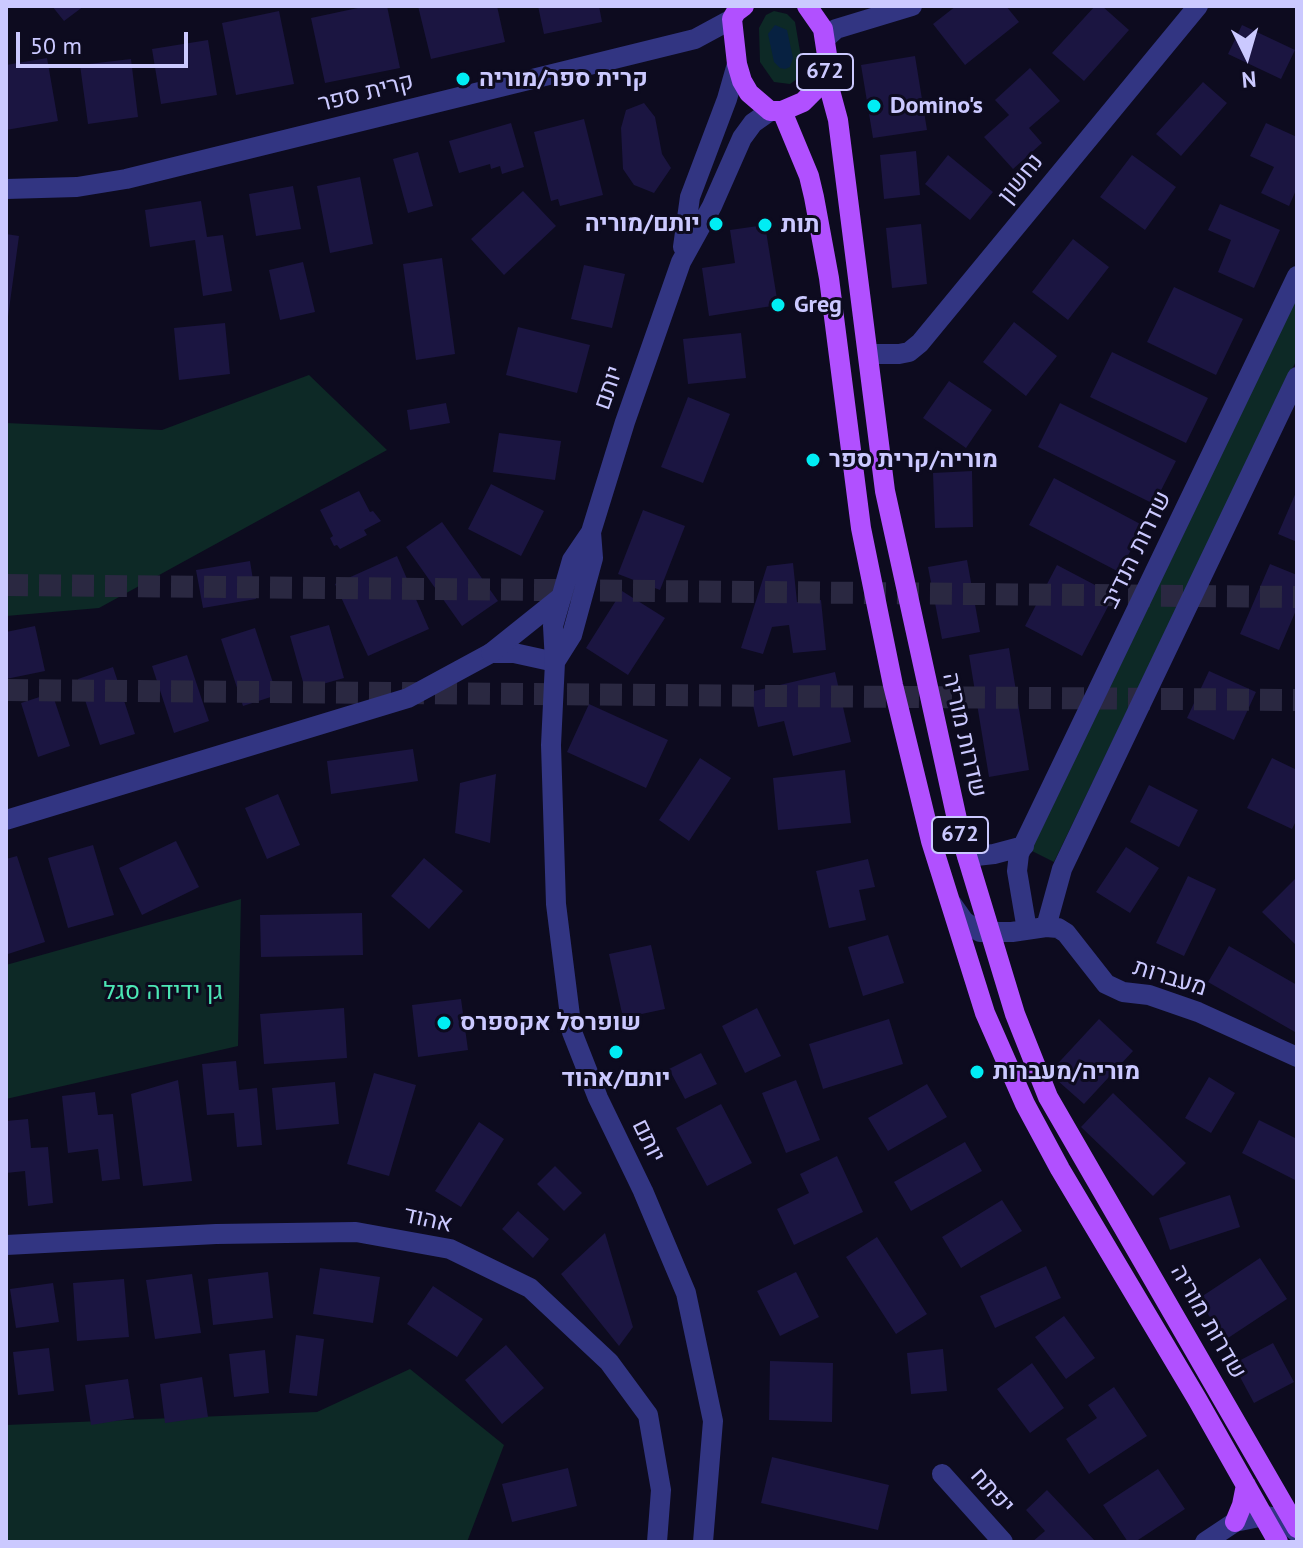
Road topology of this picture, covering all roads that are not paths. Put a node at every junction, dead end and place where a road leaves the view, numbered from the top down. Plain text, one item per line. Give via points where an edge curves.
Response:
1 (912, 6) edge
2 (1198, 6) edge
3 (809, 7) edge
4 (737, 11) edge
5 (826, 38) junction
6 (737, 64) junction
7 (825, 72) junction
8 (776, 111) junction
9 (6, 189) edge
10 (681, 262) junction
11 (1297, 276) edge
12 (869, 354) junction
13 (1297, 377) edge
14 (591, 532) junction
15 (561, 597) junction
16 (491, 653) junction
17 (555, 662) junction
18 (6, 820) edge
19 (1024, 846) junction
20 (967, 857) junction
21 (952, 904) junction
22 (1036, 928) junction
23 (990, 933) junction
24 (1297, 1057) edge
25 (6, 1245) edge
26 (942, 1474) dead end
27 (1246, 1485) junction
28 (1264, 1516) junction
29 (1235, 1522) junction
30 (1297, 1530) edge
31 (657, 1542) edge
32 (703, 1542) edge
33 (1003, 1542) edge
34 (1205, 1542) edge
35 (1278, 1542) edge

1 - 5 street via 836,29
2 - 12 street, נחשון via 920,343 909,352
3 - 5 main road, 672
4 - 6 main road, 672
4 - 9 street, קרית ספר via 695,39 126,179
5 - 7 main road, 672
6 - 8 main road, 672 via 749,93
6 - 10 street, יותם via 690,197
7 - 8 main road, 672 via 811,95
7 - 12 main road, שדרות מוריה / 672 via 838,120
8 - 10 street, יותם via 753,123 742,138
8 - 21 main road, שדרות מוריה / 672 via 814,197 861,528 893,685
10 - 14 street, יותם
11 - 19 street, שדרות הנדיב
12 - 20 main road, שדרות מוריה / 672 via 885,491
13 - 22 street
14 - 15 street, יותם via 572,560
14 - 17 street, יותם via 593,558 572,635
15 - 16 street
15 - 17 street, יותם via 553,626
16 - 17 street
16 - 18 street via 408,698
17 - 32 street, יותם via 551,745 556,904 572,1032 686,1293 713,1421
19 - 20 street
19 - 22 street, שדרות הנדיב via 1017,871
20 - 23 main road, שדרות מוריה / 672
21 - 23 street via 970,927
21 - 27 main road, שדרות מוריה / 672 via 985,1013 1025,1104
22 - 23 street
22 - 24 street, מעברות via 1066,933 1106,984 1198,1012
23 - 30 main road, שדרות מוריה / 672 via 1048,1097
25 - 31 street, אהוד via 356,1232 450,1249 530,1288 609,1362 648,1415 661,1490
26 - 33 street, יפתח
27 - 28 main road, שדרות מוריה / 672
27 - 29 main road
28 - 29 street
28 - 30 street via 1279,1518
28 - 35 main road, שדרות מוריה / 672
29 - 34 street

